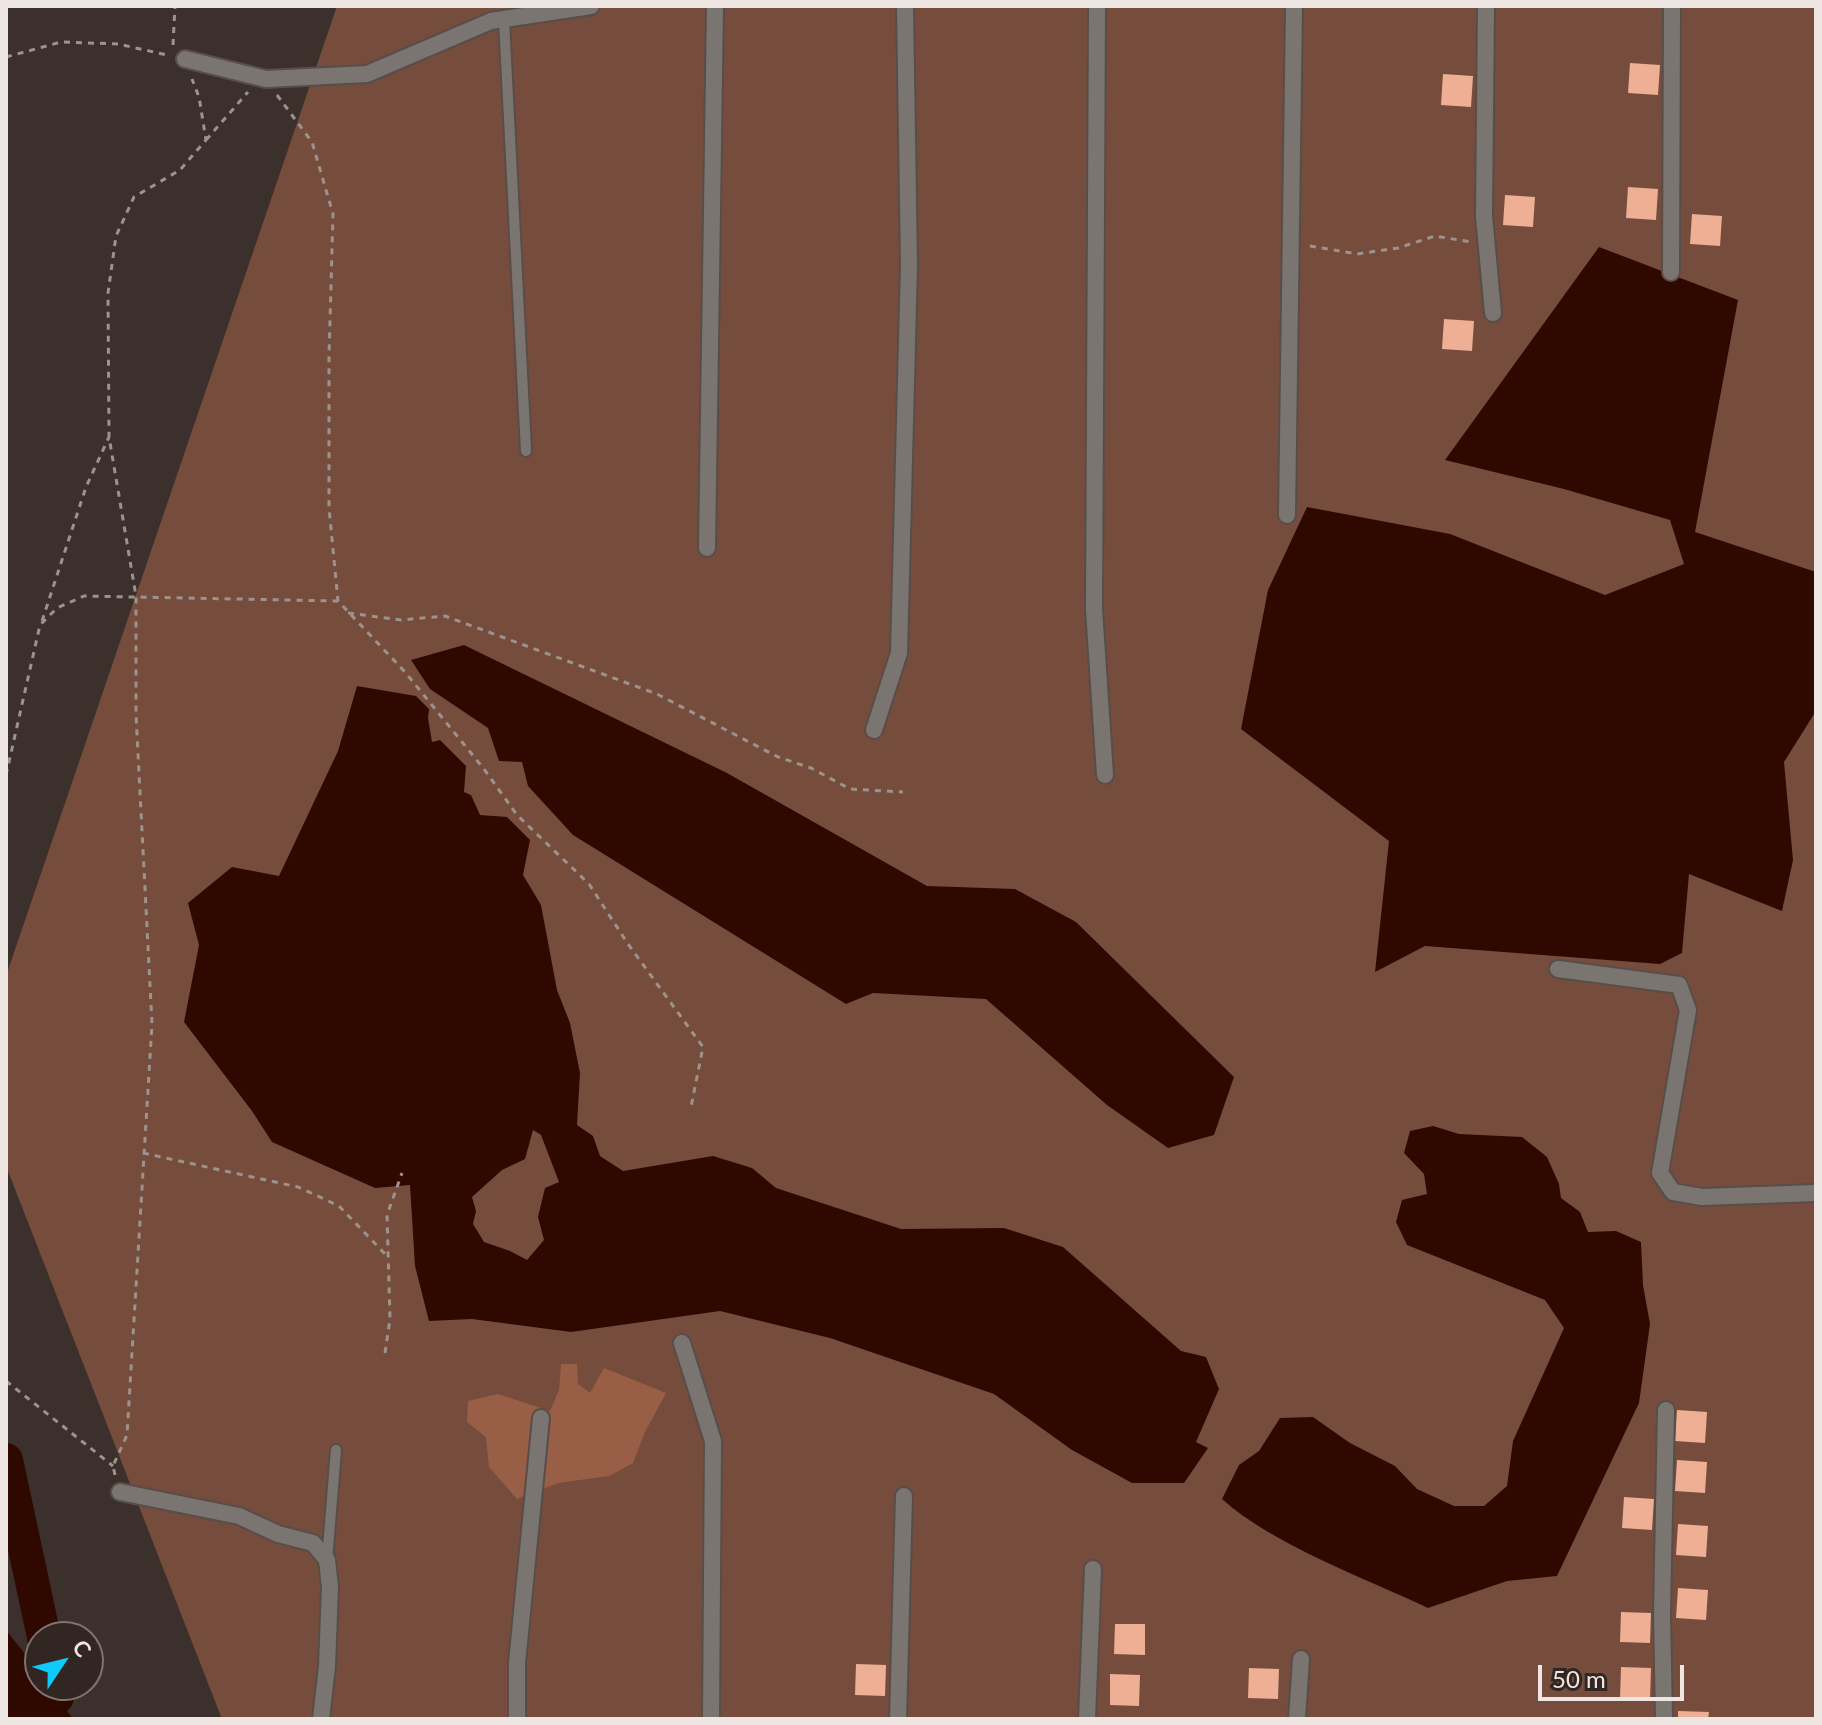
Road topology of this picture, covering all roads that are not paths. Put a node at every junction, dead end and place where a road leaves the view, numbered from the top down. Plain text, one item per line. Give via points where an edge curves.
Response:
1 (591, 6) edge
2 (715, 6) edge
3 (905, 6) edge
4 (1097, 6) edge
5 (1294, 6) edge
6 (1486, 6) edge
7 (1672, 6) edge
8 (504, 20) junction
9 (185, 59) road end
10 (1671, 272) dead end
11 (1493, 313) dead end
12 (526, 451) dead end
13 (1287, 515) dead end
14 (707, 548) dead end
15 (874, 730) dead end
16 (1105, 775) dead end
17 (1558, 969) dead end
18 (1816, 1193) edge
19 (682, 1343) dead end
20 (1666, 1410) dead end
21 (541, 1418) dead end
22 (336, 1450) dead end
23 (120, 1492) road end
24 (904, 1496) dead end
25 (327, 1560) junction
26 (1093, 1569) dead end
27 (1301, 1659) dead end
28 (321, 1719) edge
29 (517, 1719) edge
30 (711, 1719) edge
31 (898, 1719) edge
32 (1087, 1719) edge
33 (1297, 1719) edge
34 (1664, 1719) edge

1 - 8 street
2 - 14 street
3 - 15 street via 909,265 899,653
4 - 16 street via 1094,609
5 - 13 street
6 - 11 street via 1484,216
7 - 10 street
8 - 9 street via 367,74 259,78
8 - 12 lane
17 - 18 street via 1679,985 1688,1010 1660,1173 1673,1192 1702,1197
19 - 30 street via 713,1441
20 - 34 street
21 - 29 street via 517,1663
22 - 25 lane
23 - 25 street via 239,1516 313,1543
24 - 31 street
25 - 28 street via 330,1587
26 - 32 street
27 - 33 street

